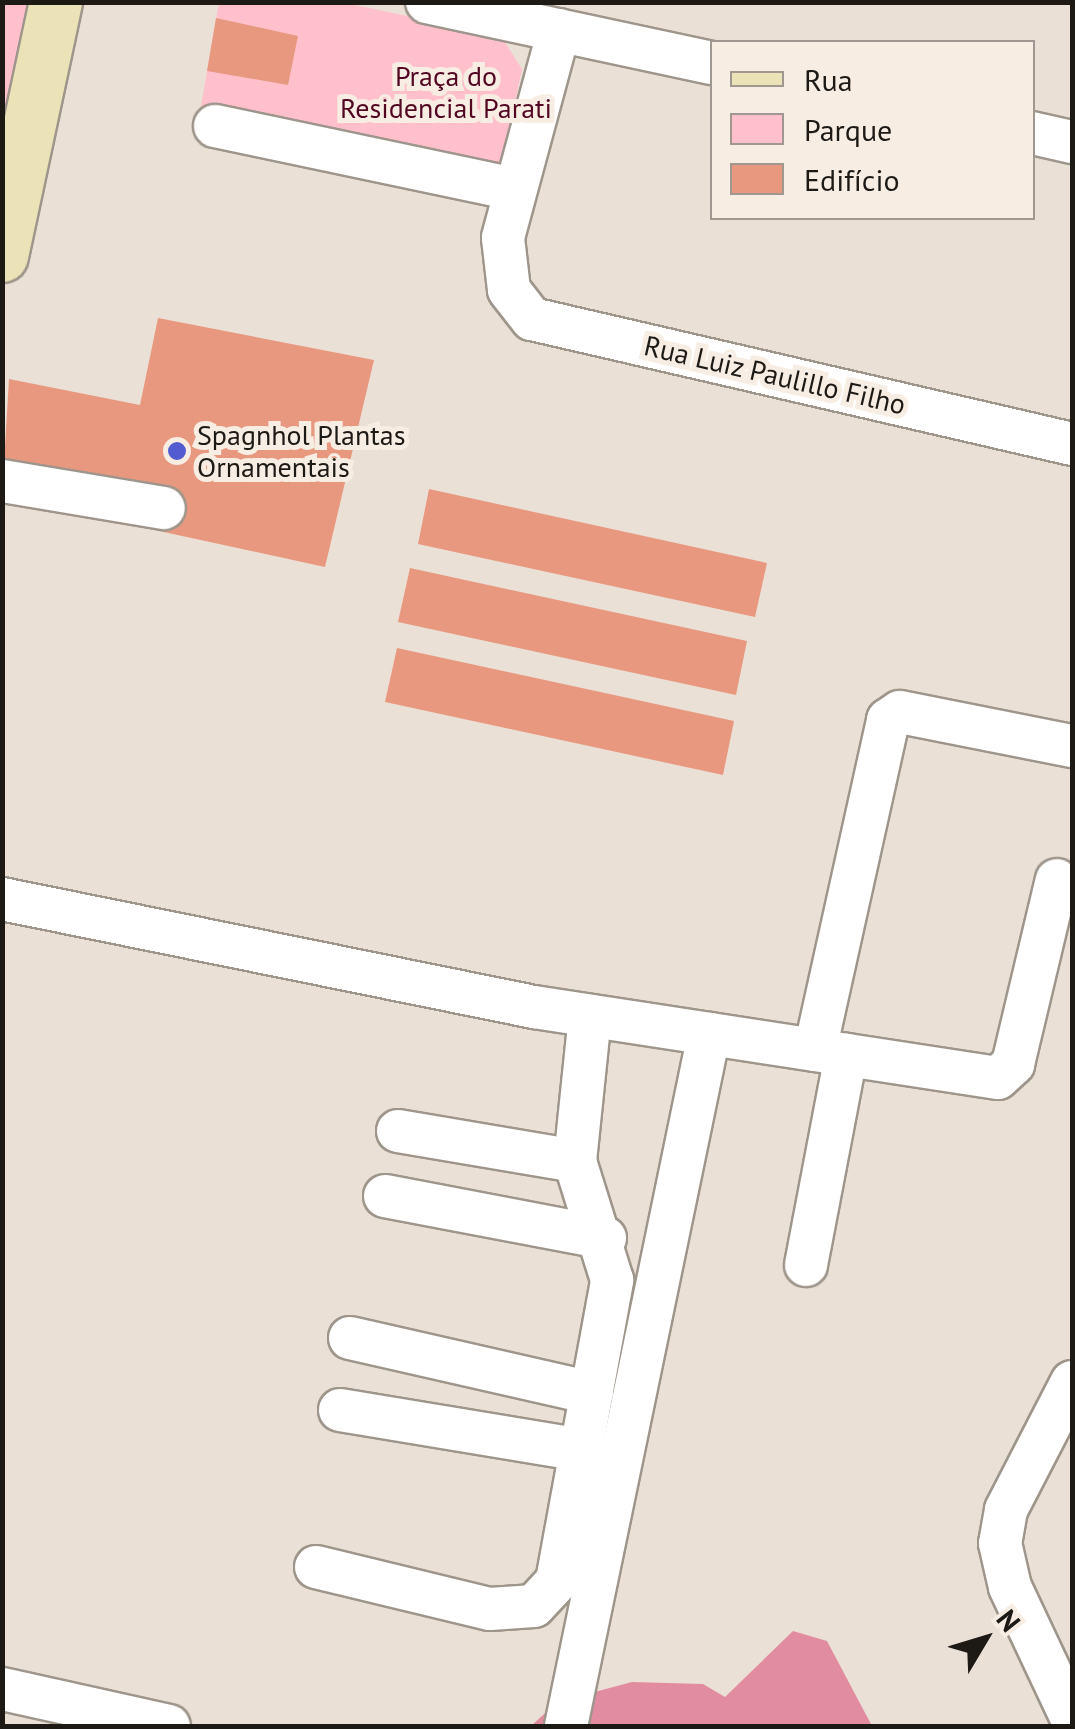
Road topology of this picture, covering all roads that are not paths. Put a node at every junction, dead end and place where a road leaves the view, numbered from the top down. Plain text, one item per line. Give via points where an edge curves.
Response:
1 (56, 2) edge
2 (427, 2) edge
3 (559, 30) junction
4 (710, 63) edge
5 (215, 126) dead end
6 (1035, 134) edge
7 (1072, 142) edge
8 (510, 188) junction
9 (2, 256) edge
10 (1072, 444) edge
11 (2, 481) edge
12 (164, 508) dead end
13 (1072, 746) edge
14 (1057, 880) dead end
15 (2, 900) edge
16 (590, 1016) junction
17 (709, 1034) junction
18 (830, 1052) junction
19 (398, 1131) dead end
20 (575, 1162) junction
21 (384, 1196) dead end
22 (605, 1238) junction
23 (806, 1264) dead end
24 (350, 1338) dead end
25 (1072, 1382) edge
26 (592, 1393) junction
27 (340, 1410) dead end
28 (582, 1450) junction
29 (316, 1568) dead end
30 (2, 1690) edge
31 (1072, 1718) edge
32 (169, 1726) edge
33 (566, 1726) edge

1 - 9 main road
2 - 3 street
3 - 4 street
3 - 8 street
5 - 8 street
6 - 7 street
8 - 10 street, Rua Luiz Paulillo Filho via 502,272 532,319
11 - 12 street
13 - 18 street via 900,712 888,720
14 - 18 street via 1006,1074
15 - 16 street
16 - 17 street
16 - 20 street
17 - 18 street
17 - 33 street
18 - 23 street
19 - 20 street
20 - 22 street
21 - 22 street
22 - 26 street via 612,1280
24 - 26 street
25 - 31 street via 1006,1510 1000,1544 1010,1587
26 - 28 street
27 - 28 street
28 - 29 street via 557,1582 534,1606 490,1608
30 - 32 street

